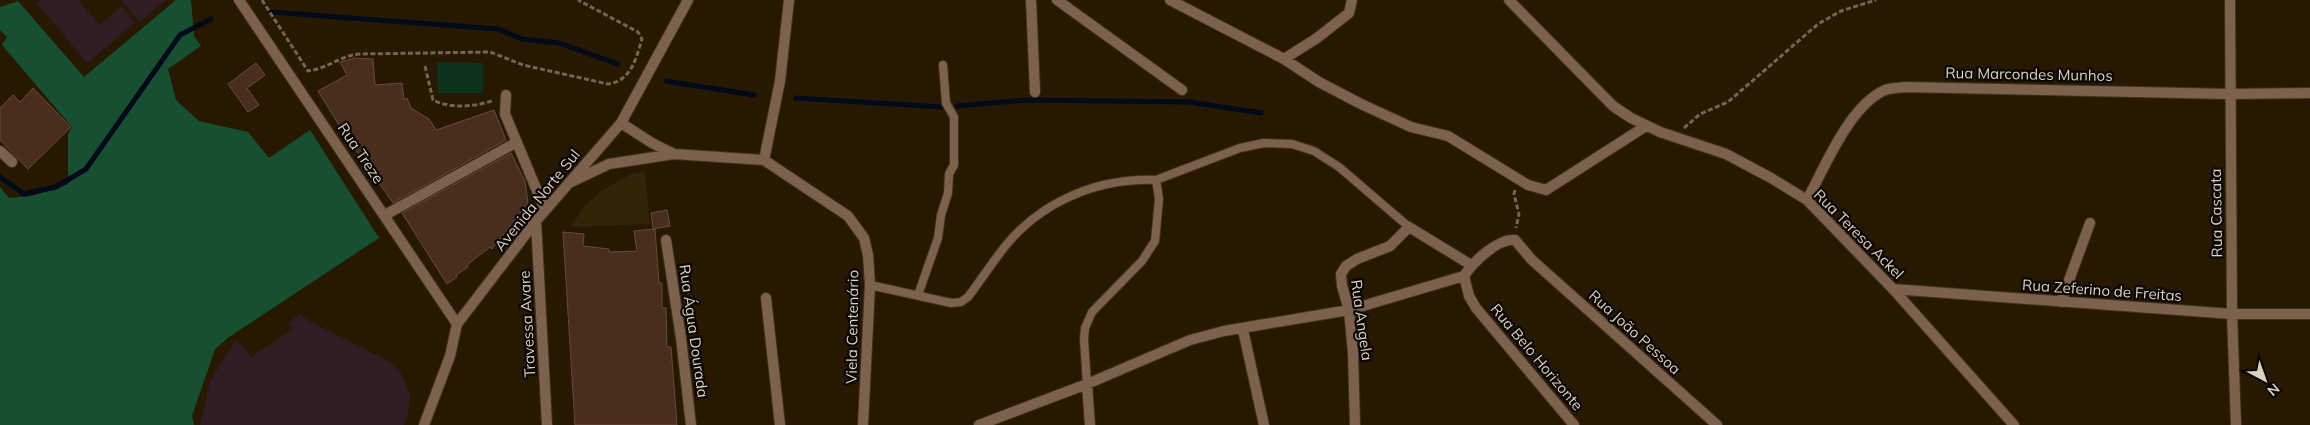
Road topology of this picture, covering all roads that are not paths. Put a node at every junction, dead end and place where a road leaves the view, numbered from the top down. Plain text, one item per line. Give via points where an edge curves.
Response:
1 (239, 0) edge
2 (789, 0) edge
3 (1031, 0) edge
4 (1057, 0) edge
5 (1170, 0) edge
6 (1352, 0) edge
7 (1509, 0) edge
8 (2230, 0) edge
9 (685, 1) edge
10 (1284, 59) junction
11 (943, 64) dead end
12 (1182, 90) dead end
13 (1035, 92) dead end
14 (2310, 92) edge
15 (2229, 94) junction
16 (506, 95) road end
17 (620, 123) junction
18 (1646, 126) junction
19 (517, 142) junction
20 (0, 151) edge
21 (674, 154) junction
22 (764, 160) junction
23 (12, 162) dead end
24 (1156, 180) junction
25 (569, 183) junction
26 (1807, 200) junction
27 (545, 210) junction
28 (385, 215) junction
29 (536, 221) junction
30 (2090, 223) dead end
31 (1409, 227) junction
32 (666, 240) dead end
33 (1470, 265) junction
34 (1464, 276) junction
35 (870, 285) junction
36 (1893, 289) junction
37 (918, 295) junction
38 (766, 298) dead end
39 (2061, 302) junction
40 (1349, 310) junction
41 (2232, 314) junction
42 (2310, 314) edge
43 (457, 324) junction
44 (1243, 330) junction
45 (1087, 384) junction
46 (424, 425) edge
47 (547, 425) edge
48 (691, 425) edge
49 (780, 425) edge
50 (863, 425) edge
51 (979, 425) edge
52 (1090, 425) edge
53 (1264, 425) edge
54 (1355, 425) edge
55 (1574, 425) edge
56 (1717, 425) edge
57 (2014, 425) edge
58 (2236, 425) edge

1 - 28 street, Rua Treze
2 - 22 street via 780,81
3 - 13 street
4 - 12 street
5 - 10 street
6 - 10 street via 1349,13
7 - 18 street, Rua Teresa Ackel via 1613,106
8 - 15 street, Rua Cascata
9 - 17 street, Avenida Norte Sul
10 - 18 street via 1361,104 1411,127 1448,136 1521,181 1546,190
11 - 37 lane via 946,103 954,117 954,165 949,174 938,238
14 - 15 street, Rua Marcondes Munhos
15 - 26 street, Rua Marcondes Munhos via 1905,87 1886,90 1865,107 1841,134
15 - 41 street, Rua Cascata
16 - 19 street via 505,114
17 - 21 street
17 - 25 street, Avenida Norte Sul
18 - 26 street, Rua Teresa Ackel via 1726,154
19 - 27 street
19 - 28 street
20 - 23 street
21 - 22 street
21 - 25 street via 609,164
22 - 35 street, Viela Centenário via 848,216 864,238
24 - 31 lane via 1240,148 1264,143 1292,144 1314,151 1339,166
24 - 37 lane via 1114,182 1079,192 1048,206 1027,222 1007,244 961,302 951,303
24 - 45 lane via 1159,199 1155,241 1142,262 1092,312 1085,328
25 - 27 street, Avenida Norte Sul
26 - 36 street, Rua Teresa Ackel
27 - 29 street, Avenida Norte Sul
28 - 43 street, Rua Treze
29 - 43 street, Avenida Norte Sul
29 - 47 street, Travessa Avare
30 - 39 street
31 - 33 street
31 - 40 street, Rua Angela via 1390,246 1357,259 1344,269 1340,280
32 - 48 street, Rua Água Dourada
33 - 34 street
33 - 56 street, Rua João Pessoa via 1490,249 1513,240
34 - 40 street
34 - 55 street, Rua Belo Horizonte via 1476,308
35 - 37 lane
35 - 50 street, Viela Centenário
36 - 39 street, Rua Zeferino de Freitas
36 - 57 street, Rua Teresa Ackel
38 - 49 street
39 - 41 street, Rua Zeferino de Freitas
40 - 44 street
40 - 54 street, Rua Angela
41 - 42 street, Rua Zeferino de Freitas
41 - 58 street, Rua Cascata
43 - 46 street, Avenida Norte Sul via 450,356
44 - 45 street via 1224,331 1190,340
44 - 53 street
45 - 51 street
45 - 52 street

